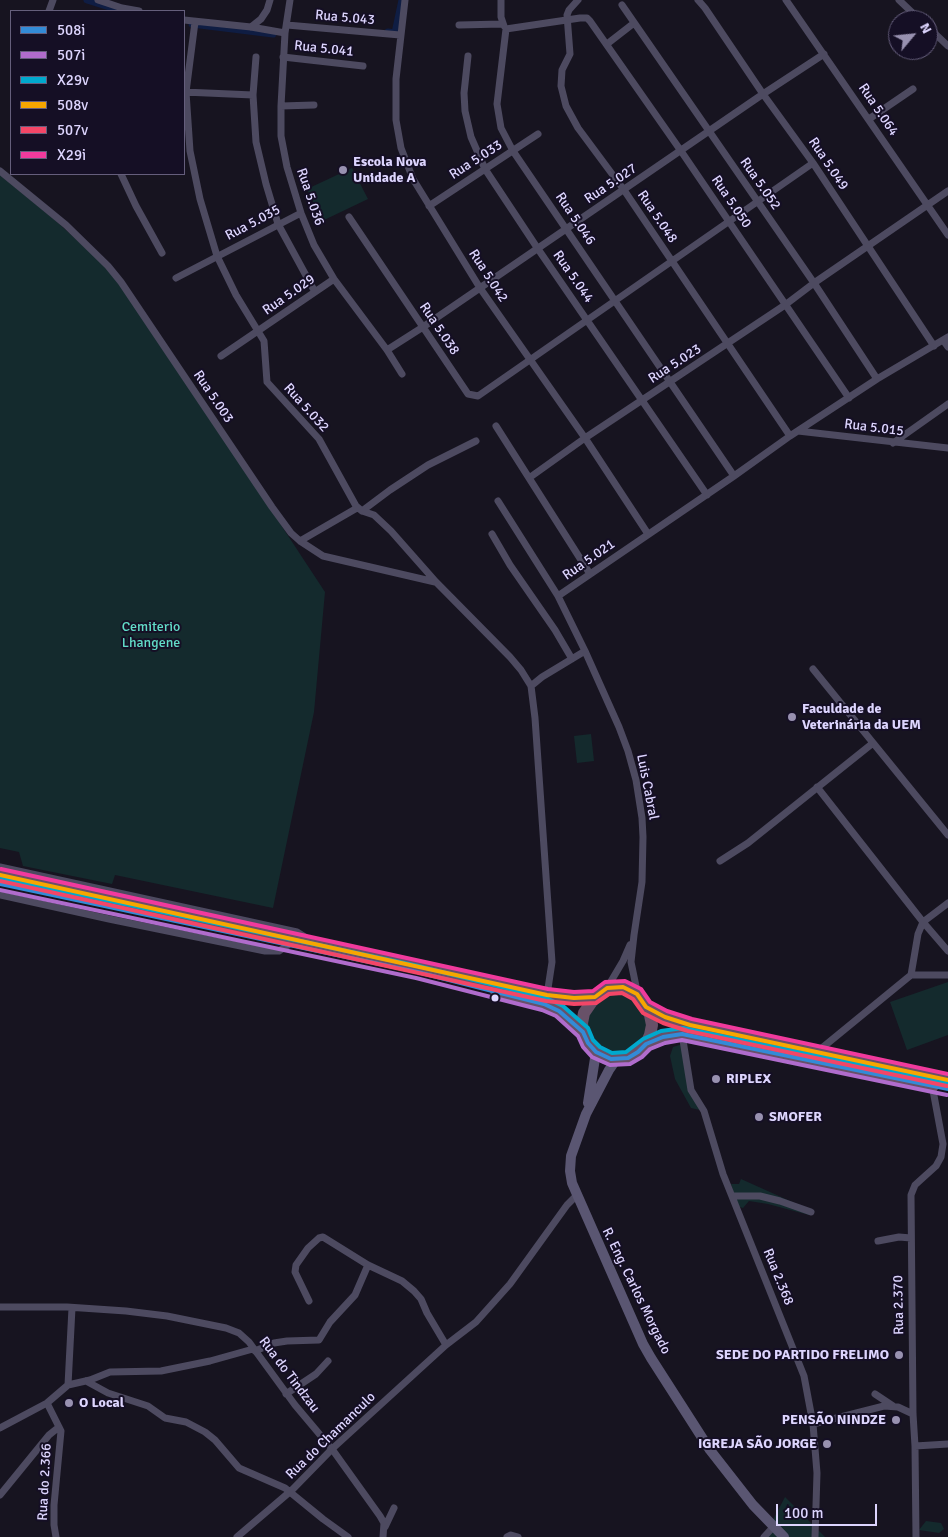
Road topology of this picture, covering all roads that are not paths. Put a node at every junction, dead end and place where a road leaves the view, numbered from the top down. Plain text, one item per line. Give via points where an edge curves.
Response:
1 (98, 0) edge
2 (124, 0) edge
3 (270, 0) edge
4 (290, 0) edge
5 (404, 0) edge
6 (501, 0) edge
7 (578, 0) edge
8 (698, 0) edge
9 (786, 0) edge
10 (899, 0) edge
11 (571, 3) edge
12 (622, 5) dead end
13 (121, 10) edge
14 (910, 10) edge
15 (185, 20) edge
16 (566, 21) junction
17 (195, 22) junction
18 (634, 23) junction
19 (287, 25) junction
20 (459, 25) dead end
21 (504, 26) junction
22 (251, 27) junction
23 (285, 33) junction
24 (400, 35) junction
25 (938, 36) edge
26 (607, 44) junction
27 (948, 46) edge
28 (824, 54) junction
29 (468, 56) dead end
30 (256, 57) dead end
31 (283, 57) junction
32 (363, 66) dead end
33 (913, 89) dead end
34 (185, 92) edge
35 (763, 94) junction
36 (253, 95) junction
37 (314, 105) dead end
38 (281, 106) junction
39 (869, 119) junction
40 (708, 132) junction
41 (538, 134) dead end
42 (187, 151) edge
43 (513, 151) junction
44 (681, 151) junction
45 (813, 162) junction
46 (485, 169) junction
47 (0, 171) edge
48 (121, 175) edge
49 (624, 190) junction
50 (948, 191) edge
51 (757, 202) junction
52 (429, 206) junction
53 (927, 206) junction
54 (300, 213) junction
55 (349, 217) dead end
56 (729, 222) junction
57 (278, 224) junction
58 (567, 228) junction
59 (948, 235) edge
60 (868, 246) junction
61 (538, 249) junction
62 (162, 253) dead end
63 (217, 256) junction
64 (672, 261) junction
65 (176, 278) dead end
66 (334, 279) junction
67 (814, 283) junction
68 (480, 288) junction
69 (315, 292) junction
70 (615, 301) junction
71 (785, 305) junction
72 (587, 319) junction
73 (423, 327) junction
74 (259, 332) junction
75 (946, 339) edge
76 (728, 344) junction
77 (934, 346) junction
78 (948, 347) edge
79 (387, 350) junction
80 (221, 356) dead end
81 (530, 360) junction
82 (402, 374) dead end
83 (878, 378) junction
84 (670, 382) junction
85 (849, 398) junction
86 (643, 400) junction
87 (948, 404) edge
88 (496, 426) dead end
89 (798, 431) junction
90 (790, 436) junction
91 (585, 438) junction
92 (476, 441) dead end
93 (894, 443) junction
94 (948, 448) edge
95 (734, 476) junction
96 (529, 478) junction
97 (707, 495) junction
98 (498, 501) dead end
99 (360, 510) junction
100 (492, 534) dead end
101 (648, 534) junction
102 (300, 541) junction
103 (590, 574) junction
104 (436, 582) junction
105 (558, 596) junction
106 (586, 651) junction
107 (572, 659) junction
108 (814, 669) dead end
109 (532, 686) junction
110 (873, 743) junction
111 (817, 787) junction
112 (948, 835) edge
113 (720, 861) dead end
114 (0, 867) edge
115 (0, 875) edge
116 (0, 884) edge
117 (0, 895) edge
118 (948, 902) edge
119 (923, 922) junction
120 (634, 935) junction
121 (311, 942) junction
122 (288, 946) junction
123 (948, 951) edge
124 (911, 975) junction
125 (948, 975) edge
126 (607, 988) junction
127 (637, 994) junction
128 (547, 995) junction
129 (595, 997) junction
130 (646, 1007) junction
131 (583, 1032) junction
132 (682, 1034) junction
133 (646, 1044) junction
134 (596, 1052) junction
135 (818, 1052) junction
136 (616, 1060) junction
137 (948, 1080) edge
138 (932, 1086) junction
139 (948, 1089) edge
140 (586, 1114) junction
141 (576, 1196) junction
142 (732, 1196) junction
143 (811, 1212) dead end
144 (911, 1238) junction
145 (878, 1241) dead end
146 (368, 1265) junction
147 (309, 1301) dead end
148 (0, 1307) edge
149 (72, 1308) junction
150 (443, 1347) junction
151 (254, 1350) junction
152 (328, 1362) dead end
153 (86, 1381) junction
154 (72, 1385) junction
155 (286, 1394) junction
156 (875, 1394) dead end
157 (47, 1403) junction
158 (898, 1408) junction
159 (913, 1414) junction
160 (813, 1424) junction
161 (59, 1426) junction
162 (0, 1428) edge
163 (948, 1444) edge
164 (915, 1446) junction
165 (332, 1450) junction
166 (290, 1492) junction
167 (0, 1495) edge
168 (394, 1508) dead end
169 (774, 1526) junction
170 (384, 1536) edge
171 (56, 1537) edge
172 (237, 1537) edge
173 (348, 1537) edge
174 (508, 1537) edge
175 (518, 1537) edge
176 (764, 1537) edge
177 (784, 1537) edge
178 (815, 1537) edge
179 (916, 1537) edge

1 - 13 street
2 - 13 street
3 - 22 street via 261,19
4 - 19 street, Rua 5.036
5 - 24 street, Rua 5.042
6 - 21 street, Rua 5.046
7 - 11 street, Rua 5.048
8 - 35 street, Rua 5.049
9 - 28 street, Rua 5.064
10 - 14 street
11 - 16 street, Rua 5.048
12 - 18 street, Rua 5.052
15 - 17 street
16 - 21 street
16 - 26 street, Rua 5.050 via 584,18 590,21
16 - 49 street, Rua 5.048 via 570,54 563,66 561,86 566,106 578,128
17 - 22 street
17 - 34 street, Rua 5.032
18 - 26 street
18 - 40 street, Rua 5.052
19 - 23 street, Rua 5.036
19 - 24 street, Rua 5.043
20 - 21 street
21 - 43 street, Rua 5.046 via 497,104 501,128
22 - 23 street
23 - 31 street, Rua 5.036
24 - 52 street, Rua 5.042 via 396,120 413,179
25 - 27 street
26 - 44 street, Rua 5.050
28 - 35 street, Rua 5.027
28 - 39 street, Rua 5.064
29 - 46 street, Rua 5.044 via 465,111 471,137
30 - 36 street
31 - 32 street, Rua 5.041
31 - 38 street, Rua 5.036
33 - 39 street
34 - 36 street
34 - 42 street, Rua 5.032
35 - 40 street, Rua 5.027
35 - 45 street, Rua 5.049
36 - 57 street via 256,142
37 - 38 street
38 - 54 street, Rua 5.036 via 286,167
39 - 53 street, Rua 5.064
40 - 44 street, Rua 5.027
40 - 51 street, Rua 5.052
41 - 43 street, Rua 5.033
42 - 63 street, Rua 5.032
43 - 46 street, Rua 5.033
43 - 58 street, Rua 5.046
44 - 49 street, Rua 5.027
44 - 56 street, Rua 5.050
45 - 51 street, Rua 5.038
45 - 60 street, Rua 5.049
46 - 52 street, Rua 5.033
46 - 61 street, Rua 5.044
47 - 102 street, Rua 5.003 via 66,225 121,282 272,507
48 - 62 street
49 - 58 street, Rua 5.027
49 - 64 street, Rua 5.048
50 - 53 street, Rua 5.023
51 - 56 street, Rua 5.038
51 - 67 street, Rua 5.052
52 - 68 street, Rua 5.042
53 - 59 street, Rua 5.064
53 - 60 street, Rua 5.023
54 - 57 street, Rua 5.035
54 - 66 street, Rua 5.036
55 - 73 street, Rua 5.038
56 - 64 street, Rua 5.038
56 - 71 street, Rua 5.050
57 - 63 street, Rua 5.035
57 - 69 street
58 - 61 street, Rua 5.027
58 - 70 street, Rua 5.046
60 - 67 street, Rua 5.023
60 - 77 street, Rua 5.049
61 - 68 street, Rua 5.027
61 - 72 street, Rua 5.044
63 - 65 street, Rua 5.035
63 - 74 street, Rua 5.032
64 - 70 street, Rua 5.038
64 - 76 street, Rua 5.048
66 - 69 street, Rua 5.029
66 - 79 street, Rua 5.036
67 - 71 street, Rua 5.023
67 - 83 street, Rua 5.052
68 - 73 street, Rua 5.027
68 - 81 street, Rua 5.042
69 - 74 street, Rua 5.029
70 - 72 street, Rua 5.038
70 - 84 street, Rua 5.046
71 - 76 street, Rua 5.023
71 - 85 street, Rua 5.050
72 - 81 street, Rua 5.038
72 - 86 street, Rua 5.044
73 - 79 street, Rua 5.027
73 - 81 street, Rua 5.038 via 468,394 478,396
74 - 80 street, Rua 5.029
74 - 99 street, Rua 5.032 via 266,349 267,382 319,439
75 - 77 street, Rua 5.021
75 - 78 street
76 - 84 street, Rua 5.023
76 - 90 street, Rua 5.048
77 - 83 street, Rua 5.021
79 - 82 street, Rua 5.036
81 - 91 street, Rua 5.042
83 - 85 street, Rua 5.021
84 - 86 street, Rua 5.023
84 - 95 street, Rua 5.046
85 - 89 street, Rua 5.021
86 - 91 street, Rua 5.023
86 - 97 street, Rua 5.044
87 - 93 street
88 - 96 street
89 - 90 street, Rua 5.021
89 - 93 street, Rua 5.015
90 - 95 street, Rua 5.021
91 - 96 street, Rua 5.023
91 - 101 street, Rua 5.042
92 - 99 street via 428,465
93 - 94 street, Rua 5.015
95 - 97 street, Rua 5.021
96 - 103 street
97 - 101 street, Rua 5.021
98 - 105 street
99 - 102 street
99 - 104 street via 374,515 391,531
100 - 107 street
101 - 103 street, Rua 5.021
102 - 104 street, Rua 5.003 via 323,556
103 - 105 street, Rua 5.021
104 - 109 street via 510,657
105 - 106 street, Rua 5.021
106 - 107 street
106 - 120 street, Luis Cabral via 628,751 636,780 642,818 642,882
107 - 109 street
108 - 110 street
109 - 128 street via 552,962
110 - 111 street
110 - 112 street
111 - 113 street via 748,843
111 - 119 street
114 - 121 street via 297,932
115 - 121 highway
116 - 122 highway
117 - 122 street via 265,951 279,951
118 - 119 street
119 - 123 street
119 - 124 street
120 - 126 street, Luis Cabral
120 - 127 street, Luis Cabral via 631,962
121 - 128 highway
122 - 131 highway via 417,972 544,1004 560,1011
124 - 125 street
124 - 135 street
126 - 127 highway via 623,987
126 - 129 highway
127 - 130 highway
128 - 129 highway
129 - 131 highway via 584,1013
130 - 133 highway via 652,1025
130 - 135 highway via 684,1023
131 - 134 highway
132 - 133 highway
132 - 138 highway
132 - 142 street, Rua 2.368 via 691,1090 704,1112
133 - 136 highway via 628,1058
134 - 136 highway
134 - 140 street
135 - 137 highway
136 - 140 street
138 - 139 highway
138 - 144 street, Rua 2.370 via 943,1144 936,1166 912,1189
140 - 141 street, R. Eng. Carlos Morgado via 571,1156 570,1171
141 - 150 street, Rua do Chamanculo via 510,1284 476,1322
141 - 169 street, R. Eng. Carlos Morgado via 647,1351 710,1450 753,1505
142 - 143 street via 760,1196
142 - 160 street, Rua 2.368 via 802,1369
144 - 145 street
144 - 159 street, Rua 2.370
146 - 147 street via 323,1236 319,1238 296,1265 295,1272
146 - 150 street via 402,1281 414,1291 421,1299
146 - 151 street via 355,1296 330,1322 319,1340 287,1341
148 - 149 street, Rua do Tindzau
149 - 151 street, Rua do Tindzau via 158,1315 226,1328 245,1338
149 - 154 street
150 - 165 street, Rua do Chamanculo
151 - 153 street via 161,1371 110,1372
151 - 155 street, Rua do Tindzau
152 - 155 street
153 - 154 street
153 - 166 street via 108,1393 148,1406 165,1418 186,1422 215,1440 239,1468
154 - 157 street
155 - 165 street, Rua do Tindzau
156 - 158 street
157 - 161 street, Rua do 2.366
157 - 162 street
158 - 159 street
158 - 160 street via 884,1406
159 - 164 street, Rua 2.370
160 - 178 street, Rua 2.368 via 817,1473
161 - 167 street
161 - 171 street, Rua do 2.366 via 54,1505
163 - 164 street
164 - 179 street, Rua 2.370
165 - 166 street, Rua do Chamanculo
165 - 170 street, Rua do Tindzau via 382,1521
166 - 172 street, Rua do Chamanculo
166 - 173 street
168 - 170 street via 385,1525
169 - 176 street
169 - 177 street, R. Eng. Carlos Morgado
174 - 175 street

